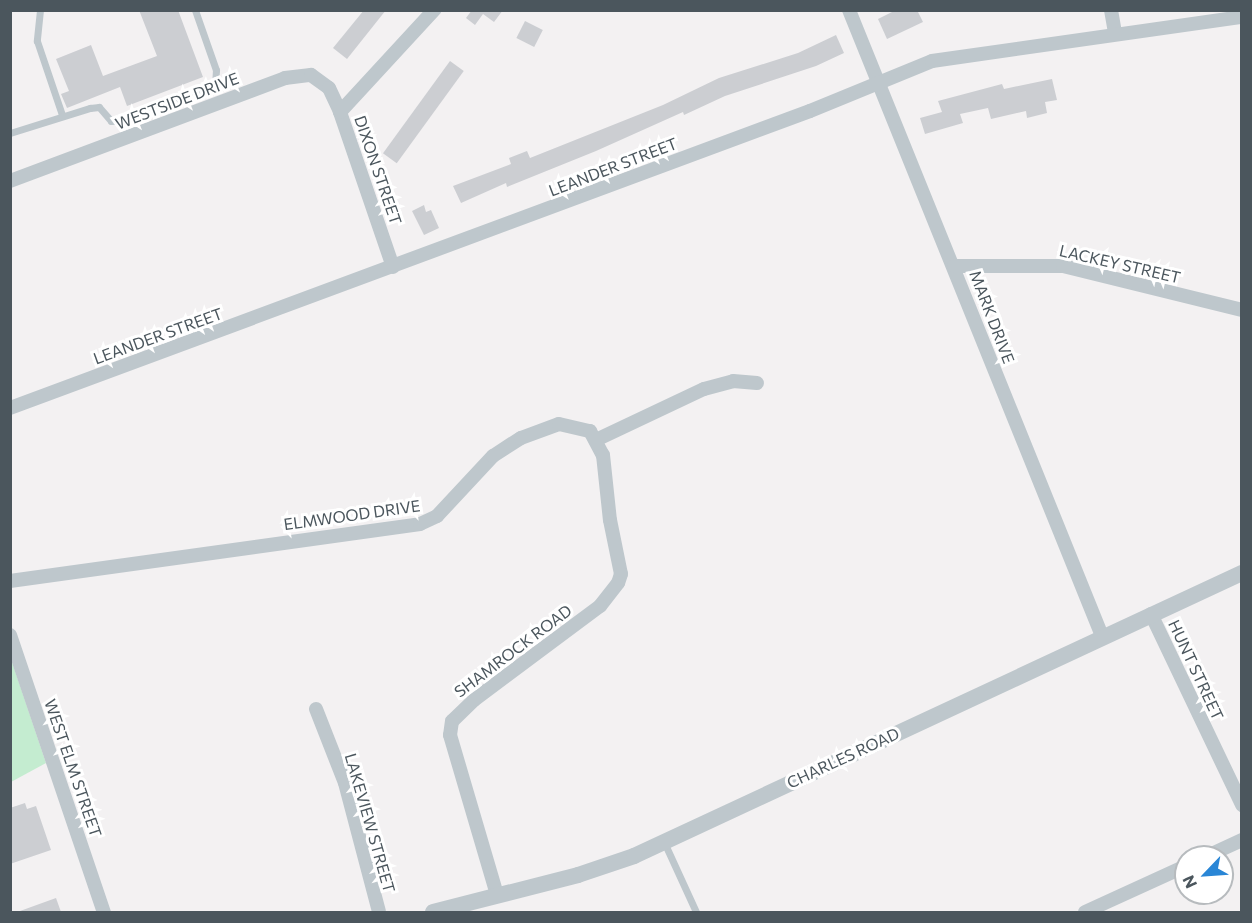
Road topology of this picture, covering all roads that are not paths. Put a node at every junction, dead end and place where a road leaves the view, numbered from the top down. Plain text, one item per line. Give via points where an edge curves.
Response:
1 (40, 10) edge
2 (195, 10) edge
3 (434, 10) edge
4 (849, 10) edge
5 (1111, 10) edge
6 (1242, 17) edge
7 (1115, 33) junction
8 (879, 81) junction
9 (215, 88) junction
10 (221, 102) junction
11 (340, 112) junction
12 (62, 115) junction
13 (10, 133) edge
14 (10, 181) edge
15 (954, 266) junction
16 (393, 267) junction
17 (1242, 310) edge
18 (757, 383) dead end
19 (10, 408) edge
20 (598, 439) junction
21 (1242, 573) edge
22 (10, 581) edge
23 (1151, 614) junction
24 (10, 635) edge
25 (1102, 636) junction
26 (316, 709) dead end
27 (1242, 805) edge
28 (664, 842) junction
29 (1174, 871) edge
30 (497, 896) junction
31 (104, 912) edge
32 (379, 912) edge
33 (433, 912) edge
34 (696, 912) edge
35 (1085, 912) edge

1 - 12 lane via 37,41
2 - 9 lane via 216,70
3 - 11 street, DIXON STREET
4 - 8 street, MARK DRIVE
5 - 7 street
6 - 7 street, LEANDER STREET
7 - 8 street, LEANDER STREET via 932,61
8 - 15 street, MARK DRIVE
8 - 16 street, LEANDER STREET via 810,111
9 - 10 lane
9 - 12 lane via 118,123 99,107
10 - 11 street, WESTSIDE DRIVE via 285,78 311,75 329,88
10 - 14 street, WESTSIDE DRIVE
11 - 16 street, DIXON STREET
12 - 13 lane
15 - 17 street, LACKEY STREET via 1063,266
15 - 25 street, MARK DRIVE
16 - 19 street, LEANDER STREET
18 - 20 street via 732,381 704,389
20 - 22 street, ELMWOOD DRIVE via 575,425 559,424 521,438 493,456 437,516 420,524
20 - 30 street, SHAMROCK ROAD via 619,564 618,583 600,606 474,700 452,721 450,735
21 - 23 street, CHARLES ROAD
23 - 25 street, CHARLES ROAD
23 - 27 street, HUNT STREET
24 - 31 street, WEST ELM STREET
25 - 28 street, CHARLES ROAD
26 - 32 street, LAKEVIEW STREET via 345,783
28 - 30 street, CHARLES ROAD via 578,875
28 - 34 lane
29 - 35 street
30 - 33 street, CHARLES ROAD

